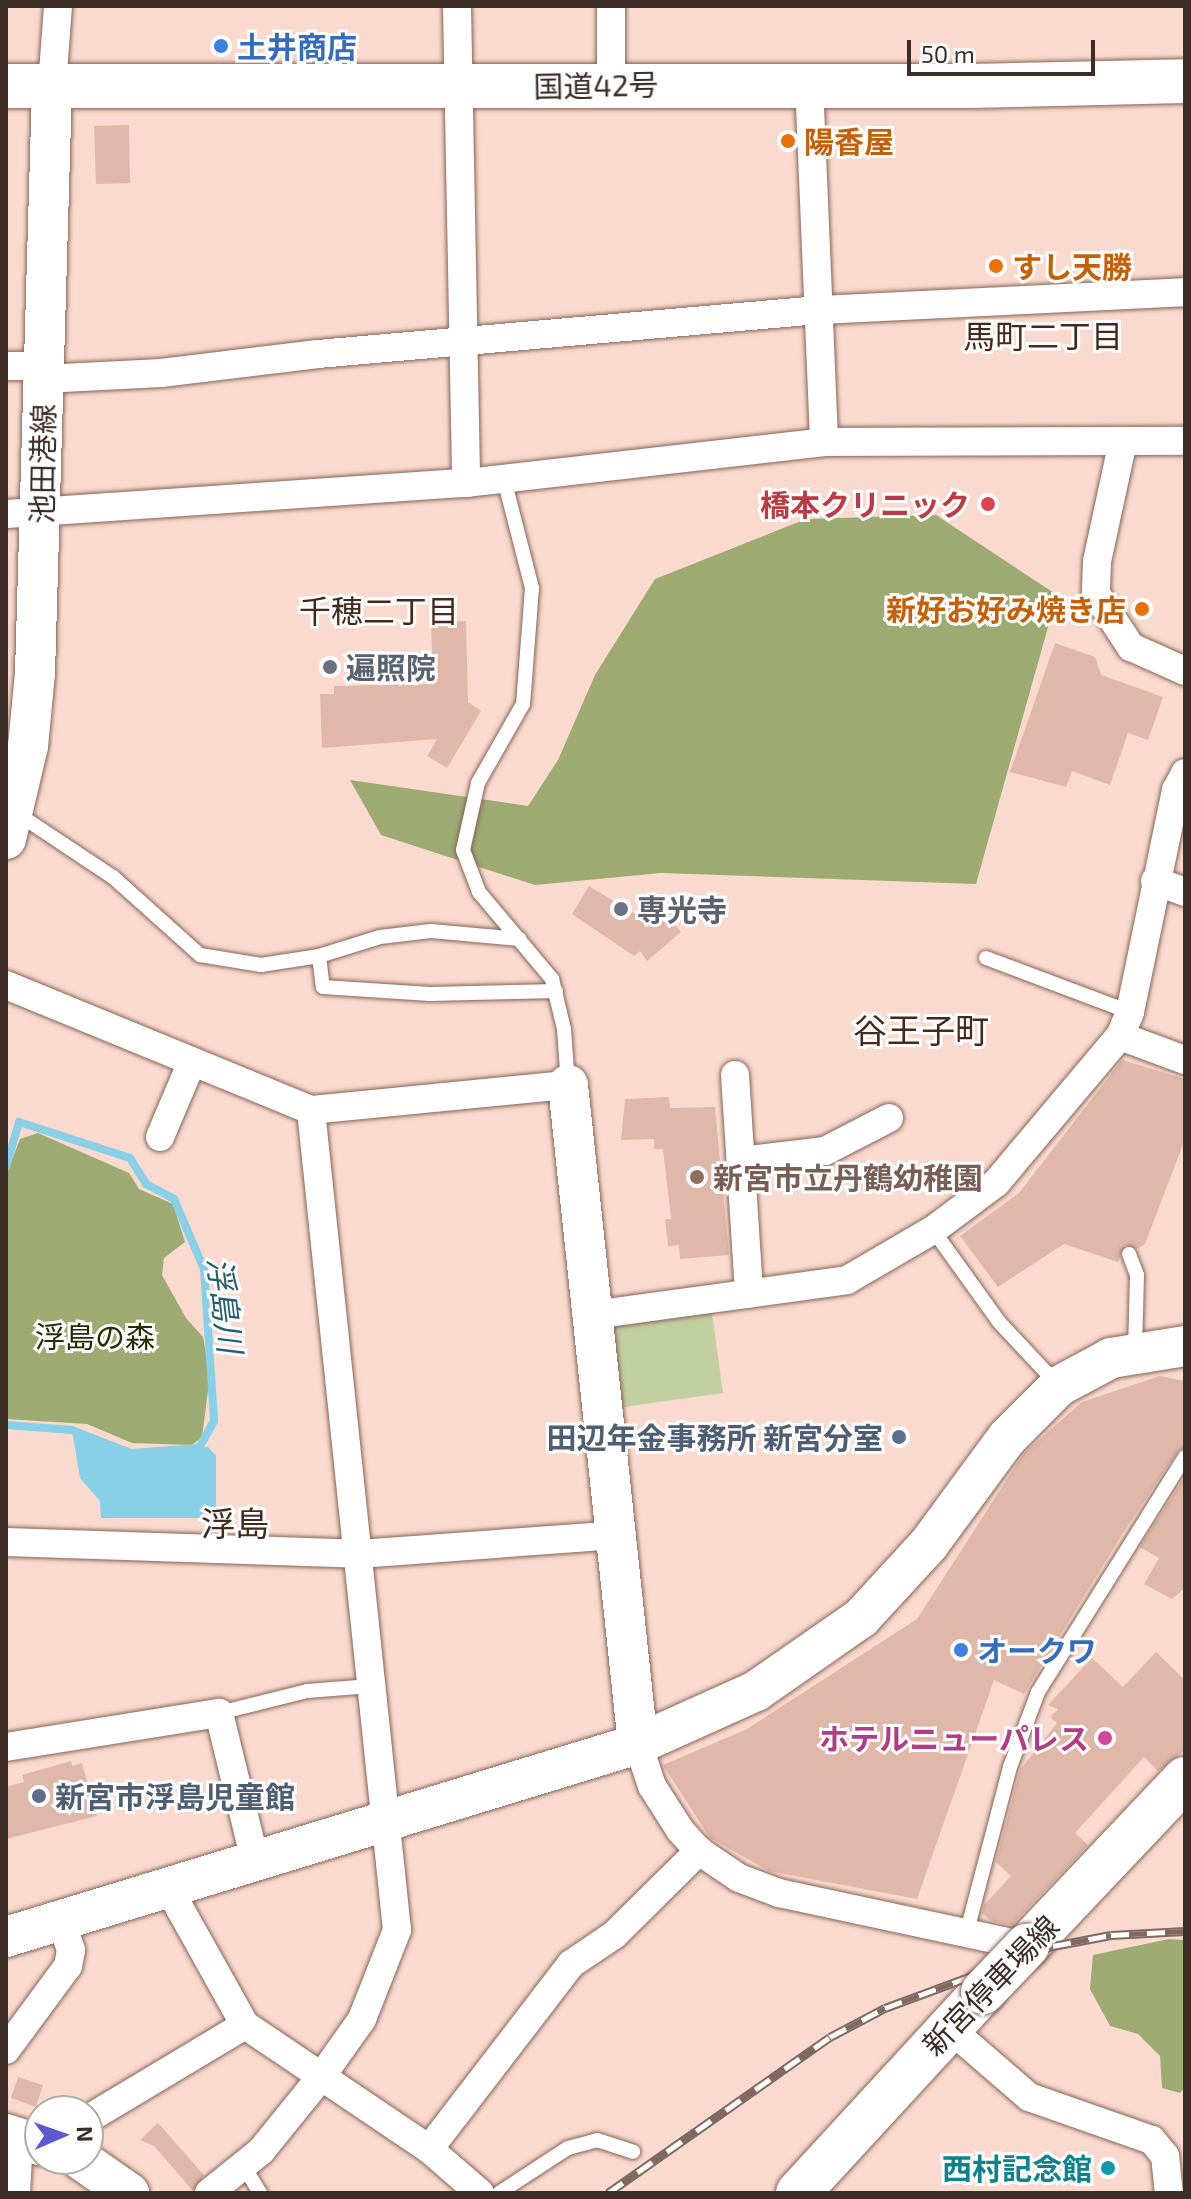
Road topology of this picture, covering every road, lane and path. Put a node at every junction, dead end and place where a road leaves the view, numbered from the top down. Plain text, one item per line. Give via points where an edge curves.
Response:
1 (58, 6) edge
2 (457, 6) edge
3 (611, 6) edge
4 (1185, 81) edge
5 (809, 82) junction
6 (611, 85) junction
7 (6, 86) edge
8 (52, 86) junction
9 (459, 87) junction
10 (1185, 292) edge
11 (819, 310) junction
12 (464, 343) junction
13 (31, 370) edge
14 (1123, 441) junction
15 (1185, 441) edge
16 (824, 442) junction
17 (504, 479) junction
18 (466, 483) junction
19 (24, 514) edge
20 (1185, 671) edge
21 (1185, 773) edge
22 (9, 820) edge
23 (1155, 881) junction
24 (1185, 892) edge
25 (520, 939) junction
26 (319, 956) junction
27 (986, 958) dead end
28 (6, 985) edge
29 (556, 991) junction
30 (1125, 1024) junction
31 (1185, 1060) edge
32 (191, 1064) junction
33 (735, 1075) dead end
34 (568, 1085) junction
35 (311, 1110) junction
36 (889, 1118) dead end
37 (160, 1137) dead end
38 (741, 1161) junction
39 (933, 1230) junction
40 (1129, 1254) dead end
41 (749, 1294) junction
42 (593, 1315) junction
43 (1185, 1346) edge
44 (1135, 1352) junction
45 (1059, 1386) junction
46 (1185, 1457) edge
47 (616, 1535) junction
48 (6, 1542) edge
49 (359, 1554) junction
50 (371, 1686) junction
51 (219, 1713) junction
52 (638, 1744) junction
53 (6, 1747) edge
54 (1185, 1779) edge
55 (386, 1818) junction
56 (699, 1851) junction
57 (255, 1861) junction
58 (174, 1887) junction
59 (61, 1921) junction
60 (967, 1931) junction
61 (6, 1937) edge
62 (1027, 1946) junction
63 (245, 2025) junction
64 (948, 2027) junction
65 (6, 2050) edge
66 (321, 2077) junction
67 (104, 2109) edge
68 (22, 2139) edge
69 (429, 2149) junction
70 (633, 2152) dead end
71 (244, 2167) junction
72 (103, 2175) edge
73 (16, 2193) edge
74 (129, 2193) edge
75 (209, 2193) edge
76 (260, 2193) edge
77 (480, 2193) edge
78 (499, 2193) edge
79 (798, 2193) edge
80 (1169, 2193) edge

1 - 8 street
2 - 9 street
3 - 6 street
4 - 5 main road, 国道42号 via 970,86
5 - 6 main road, 国道42号
5 - 11 street
6 - 9 main road, 国道42号
7 - 8 main road, 国道42号
8 - 9 main road, 国道42号
8 - 13 street, 池田港線
9 - 12 street
10 - 11 street
11 - 12 street
11 - 16 street
12 - 13 street via 161,373
12 - 18 street
13 - 19 street, 池田港線
14 - 15 street
14 - 16 street
14 - 20 street via 1097,561 1096,594 1131,647
16 - 17 street
17 - 18 street
17 - 25 lane via 532,588 523,704 478,783 463,850 479,892
18 - 19 street
19 - 22 street, 池田港線 via 32,702
21 - 23 street via 1176,790
22 - 26 lane via 113,877 200,955 261,965
23 - 24 street
23 - 30 street
25 - 26 lane via 431,931 380,937
25 - 29 lane via 536,954
26 - 29 lane via 323,987 430,994
27 - 30 lane
28 - 32 street
29 - 34 lane
30 - 31 street
30 - 39 street via 996,1183
32 - 35 street
32 - 37 street
33 - 38 street
34 - 35 street
34 - 42 street
35 - 49 street
36 - 38 street via 825,1151
38 - 41 street
39 - 41 street via 847,1280
39 - 45 lane via 999,1322
40 - 44 lane via 1137,1275
41 - 42 street
42 - 47 street
43 - 44 street
44 - 45 street via 1078,1372
45 - 52 street via 1007,1438 929,1544 861,1618 756,1691
46 - 60 lane via 1038,1692 1010,1767
47 - 49 street
47 - 52 street
48 - 49 street
49 - 50 street
50 - 51 lane via 307,1691
50 - 55 street
51 - 53 street
51 - 57 street
52 - 55 street
52 - 56 street via 652,1786
54 - 62 main road, 新宮停車場線
55 - 57 street
55 - 66 street via 397,1930 362,2019
56 - 60 street via 739,1878 779,1893
56 - 69 street via 614,1935 571,1964
57 - 58 street
58 - 59 street
58 - 63 street via 179,1907
59 - 61 street
59 - 65 street via 71,1950 68,1966
60 - 62 street
62 - 64 main road, 新宮停車場線, bridge
63 - 66 street
63 - 67 street
64 - 79 main road, 新宮停車場線
64 - 80 street via 1029,2097 1152,2140 1165,2156
66 - 69 street
66 - 71 street
68 - 73 street
69 - 77 street
70 - 78 lane via 597,2140 568,2148
71 - 75 street
71 - 76 lane
72 - 74 street

